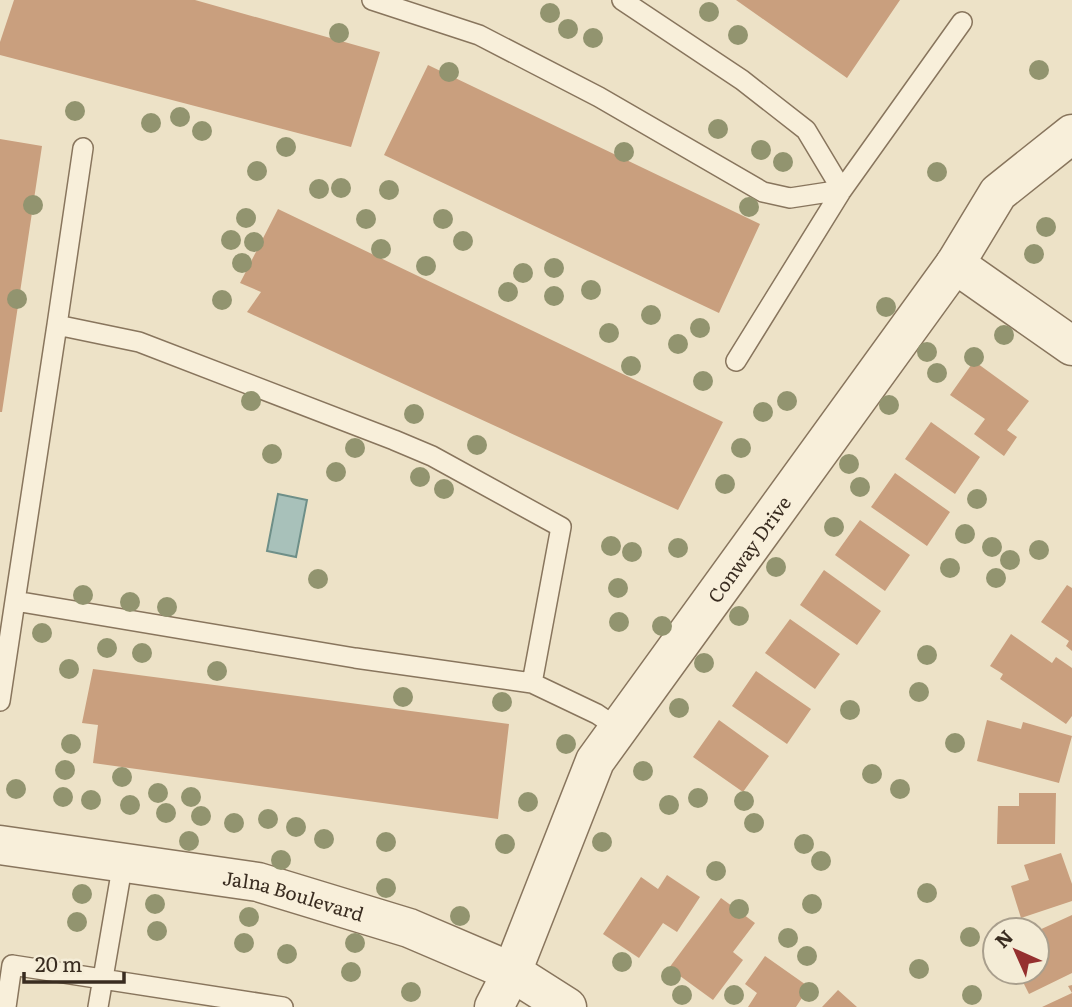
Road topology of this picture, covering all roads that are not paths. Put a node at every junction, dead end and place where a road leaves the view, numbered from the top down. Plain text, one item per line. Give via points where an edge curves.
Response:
1 (372, 0) edge
2 (622, 0) edge
3 (962, 22) dead end
4 (1072, 134) edge
5 (83, 148) dead end
6 (842, 190) junction
7 (955, 264) junction
8 (57, 325) junction
9 (1072, 346) edge
10 (736, 361) dead end
11 (15, 601) junction
12 (3, 655) edge
13 (532, 683) junction
14 (0, 701) edge
15 (619, 729) junction
16 (0, 845) edge
17 (123, 862) junction
18 (512, 972) junction
19 (103, 979) junction
20 (6, 1007) edge
21 (98, 1007) edge
22 (283, 1007) edge
23 (494, 1007) edge
24 (567, 1007) edge

1 - 6 lane via 479,35 599,97 763,192 790,198
2 - 6 lane via 742,80 806,130
3 - 6 lane
4 - 7 street, Conway Drive via 998,193
5 - 8 lane
6 - 10 lane
7 - 9 street
7 - 15 street, Conway Drive
8 - 11 lane
8 - 13 lane via 139,342 394,440 561,527
11 - 12 lane
11 - 13 lane
12 - 14 lane
13 - 15 lane
15 - 18 street, Conway Drive via 595,761
16 - 17 street, Jalna Boulevard
17 - 18 street, Jalna Boulevard via 258,883 409,928
17 - 19 lane
18 - 23 street, Conway Drive
18 - 24 street, Jalna Boulevard
19 - 20 lane via 12,965
19 - 21 lane
19 - 22 lane

